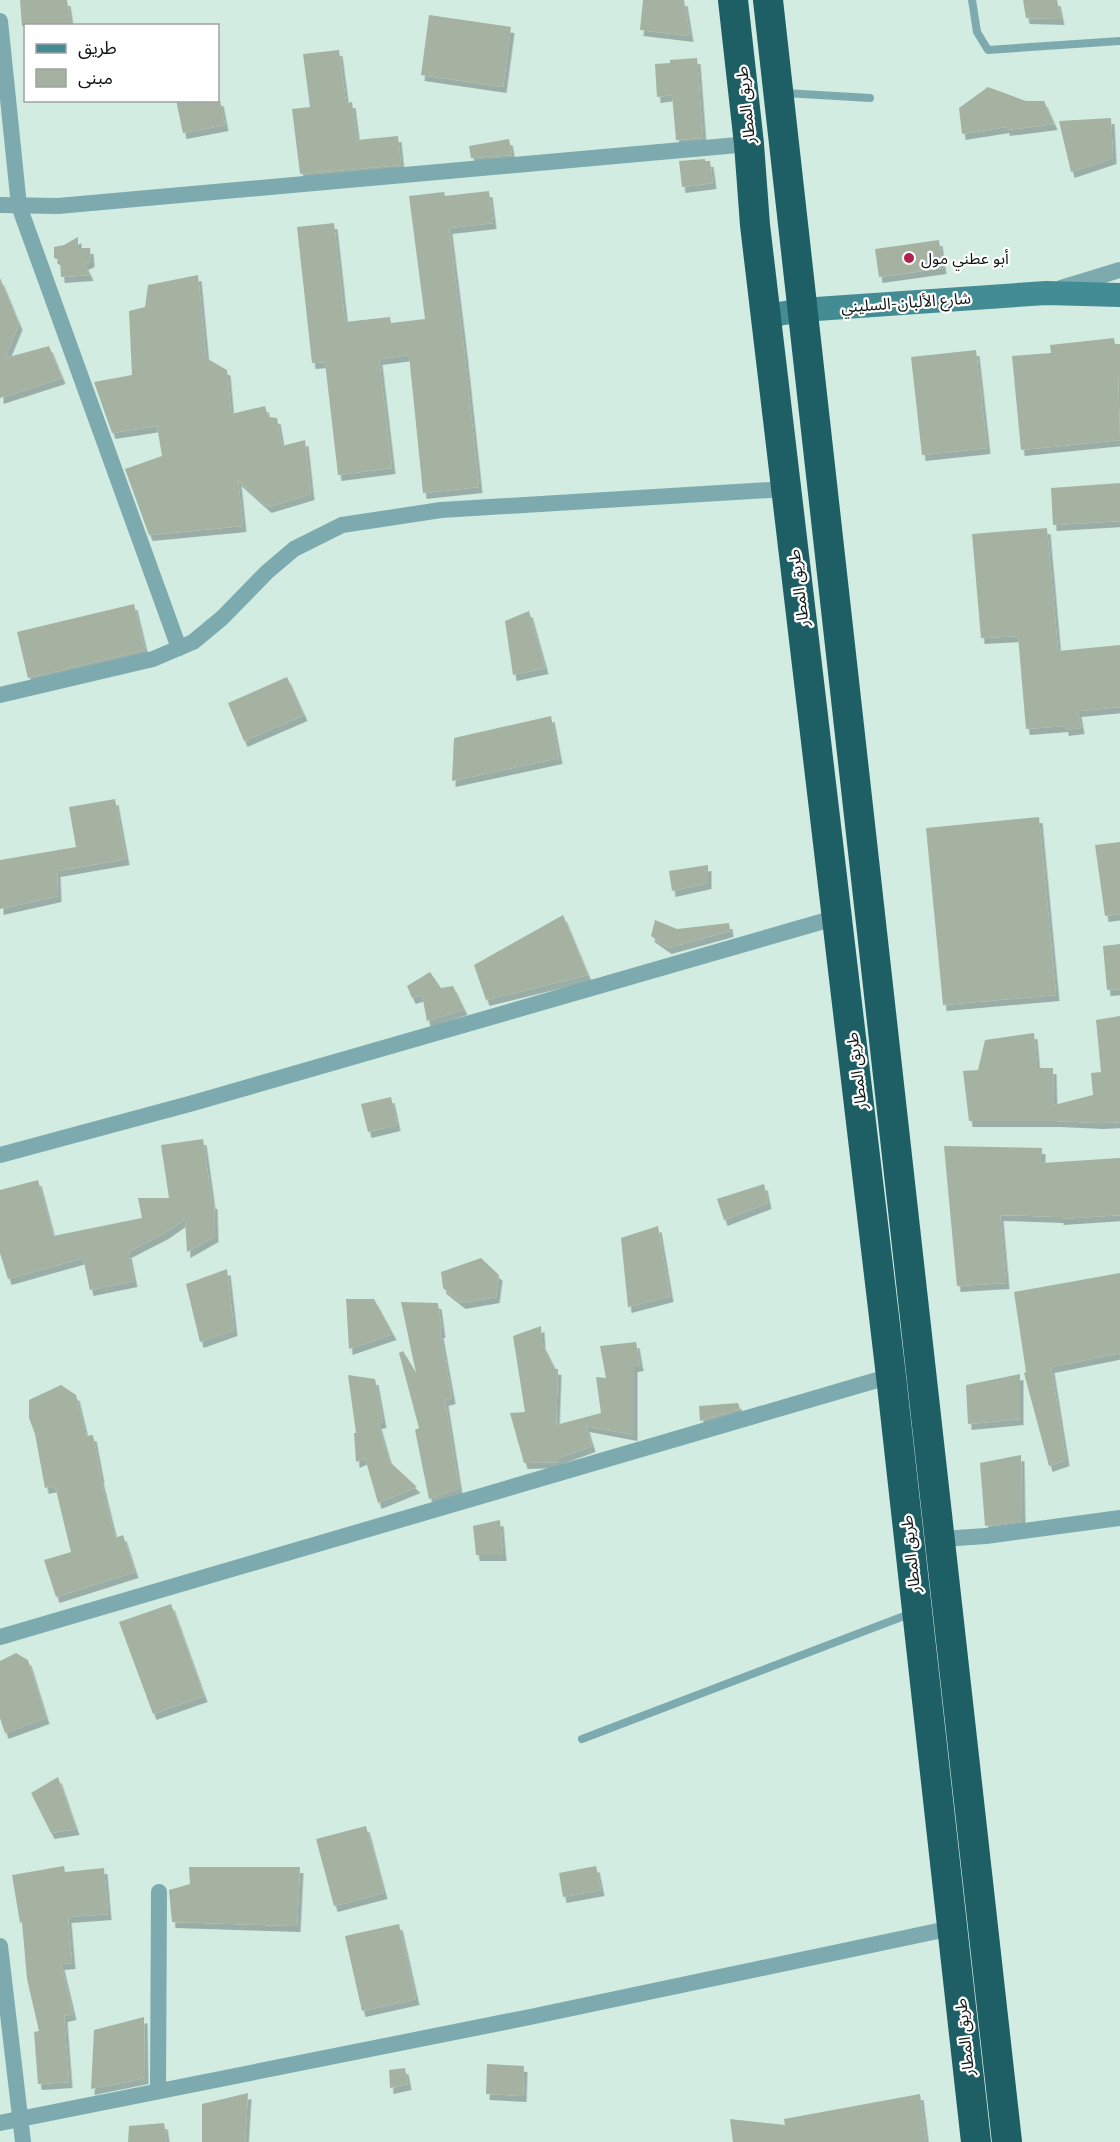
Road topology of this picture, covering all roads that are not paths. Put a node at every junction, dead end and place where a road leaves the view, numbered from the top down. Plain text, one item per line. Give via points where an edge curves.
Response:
1 (732, 0) edge
2 (768, 0) edge
3 (972, 0) edge
4 (0, 21) edge
5 (1120, 41) edge
6 (778, 92) junction
7 (870, 98) dead end
8 (749, 144) junction
9 (0, 205) edge
10 (19, 206) junction
11 (1120, 270) edge
12 (1046, 293) junction
13 (1120, 295) edge
14 (802, 310) junction
15 (767, 316) junction
16 (786, 489) junction
17 (178, 648) junction
18 (0, 695) edge
19 (838, 917) junction
20 (0, 1155) edge
21 (891, 1376) junction
22 (1120, 1518) edge
23 (941, 1539) junction
24 (917, 1611) junction
25 (0, 1637) edge
26 (582, 1739) dead end
27 (962, 1739) junction
28 (932, 1746) junction
29 (159, 1892) dead end
30 (952, 1929) junction
31 (0, 1946) edge
32 (158, 2091) junction
33 (20, 2119) junction
34 (0, 2123) edge
35 (23, 2142) edge
36 (975, 2142) edge
37 (1007, 2142) edge

1 - 8 highway, طريق المطار
2 - 6 highway, طريق المطار
3 - 5 lane via 977,32 988,50
4 - 10 street
6 - 7 lane
6 - 14 highway, طريق المطار
8 - 10 street via 58,206
8 - 15 highway, طريق المطار
9 - 10 street
10 - 17 street
11 - 12 street, شارع الألبان-السليني
12 - 13 street, شارع الألبان-السليني
12 - 14 street, شارع الألبان-السليني
14 - 15 street, شارع الألبان-السليني
14 - 23 highway, طريق المطار
15 - 16 highway, طريق المطار
16 - 17 street via 441,510 342,525 294,549 222,618 193,642
16 - 19 highway, طريق المطار
17 - 18 street via 153,659
19 - 20 street
19 - 21 highway, طريق المطار
21 - 24 highway, طريق المطار
21 - 25 street
22 - 23 street
23 - 27 highway, طريق المطار
24 - 26 lane
24 - 28 highway, طريق المطار
27 - 28 highway
27 - 37 highway, طريق المطار
28 - 30 highway, طريق المطار
29 - 32 street
30 - 32 street
30 - 36 highway, طريق المطار
31 - 33 street
32 - 33 street
33 - 34 street
33 - 35 street

